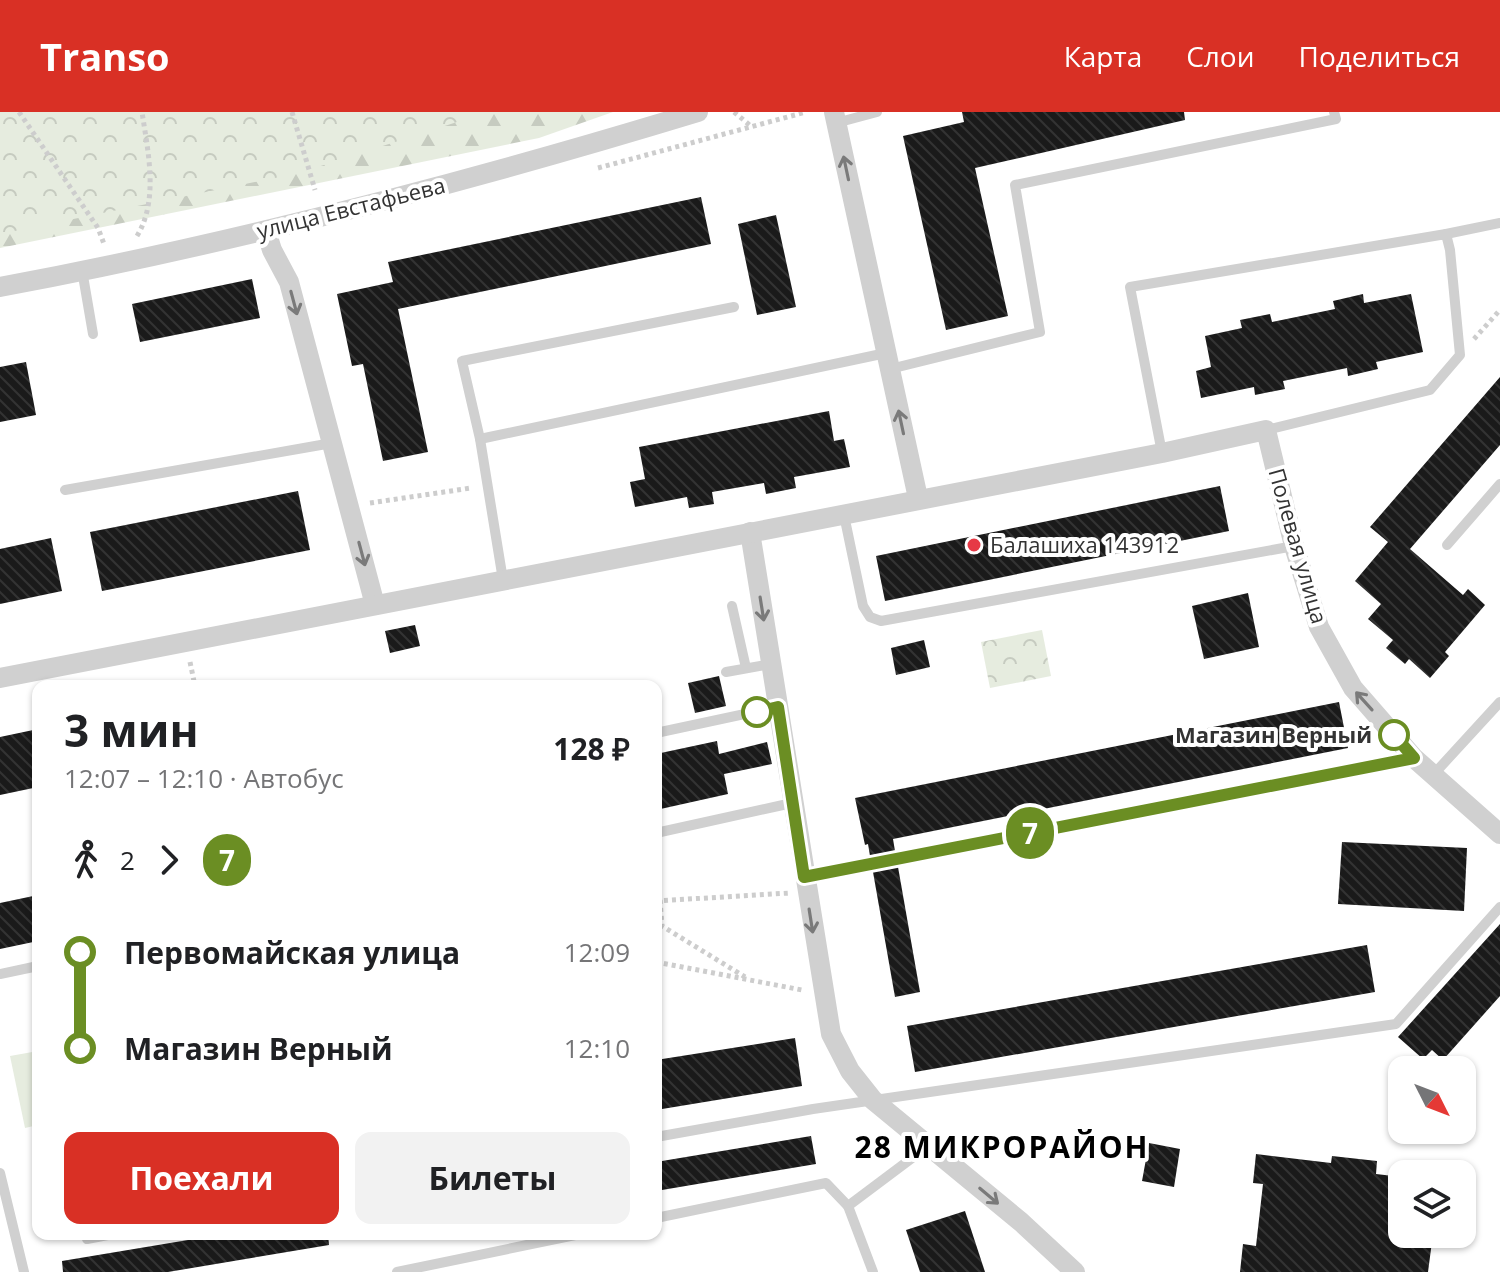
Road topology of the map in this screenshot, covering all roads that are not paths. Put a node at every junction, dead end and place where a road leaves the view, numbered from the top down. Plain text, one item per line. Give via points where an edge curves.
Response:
1 (698, 112) edge
2 (877, 112) edge
3 (1334, 112) edge
4 (835, 118) edge
5 (1500, 223) edge
6 (266, 231) junction
7 (1446, 234) junction
8 (82, 270) junction
9 (0, 287) edge
10 (734, 307) dead end
11 (93, 334) dead end
12 (888, 361) junction
13 (1266, 430) junction
14 (480, 439) junction
15 (332, 443) junction
16 (1162, 453) junction
17 (1500, 484) edge
18 (65, 490) dead end
19 (918, 498) junction
20 (843, 513) junction
21 (750, 532) junction
22 (1447, 545) dead end
23 (1294, 546) junction
24 (503, 580) junction
25 (375, 605) junction
26 (732, 606) dead end
27 (771, 664) junction
28 (746, 668) junction
29 (726, 672) dead end
30 (0, 678) edge
31 (1500, 702) edge
32 (778, 707) junction
33 (662, 732) edge
34 (1414, 758) junction
35 (1433, 775) junction
36 (792, 803) junction
37 (662, 832) edge
38 (1500, 834) edge
39 (805, 885) junction
40 (1500, 907) edge
41 (32, 967) edge
42 (0, 974) edge
43 (873, 1100) junction
44 (662, 1136) edge
45 (928, 1146) junction
46 (0, 1173) edge
47 (848, 1206) junction
48 (662, 1217) edge
49 (551, 1240) edge
50 (24, 1272) edge
51 (397, 1272) edge
52 (873, 1272) edge
53 (1075, 1272) edge

1 - 6 street, улица Евстафьева
2 - 4 lane
3 - 12 lane via 1336,119 1015,185 1040,332
12 -> 4 street
5 - 7 lane
6 - 8 street, улица Евстафьева
6 -> 15 street via 289,282
7 - 13 lane via 1460,355 1430,390
7 - 16 lane via 1130,287
8 - 9 street, улица Евстафьева
8 - 11 lane
10 - 14 lane via 462,361
12 - 14 lane
19 -> 12 street
13 - 16 street
13 - 23 street, Полевая улица
14 - 24 lane
15 - 18 lane
15 -> 25 street
16 - 19 street
17 - 22 lane
19 - 20 street
20 - 21 street
20 - 23 lane via 863,606 881,621
21 - 24 street
21 -> 27 street
34 -> 23 street, Полевая улица via 1353,688 1319,627
24 - 25 street
25 - 30 street
26 - 28 lane
27 - 28 lane
27 - 32 street
28 - 29 lane
31 - 35 lane
32 - 33 lane
32 - 36 street
34 - 35 street, Полевая улица
34 - 39 lane
35 - 38 street, Полевая улица
36 - 37 lane
36 - 39 street
39 -> 43 street via 831,1034
40 - 43 lane via 1396,1024
41 - 42 lane
43 - 44 lane
43 - 45 street
45 - 47 lane
45 -> 53 street
46 - 50 lane
47 - 48 lane via 826,1183
47 - 52 lane
49 - 51 lane

